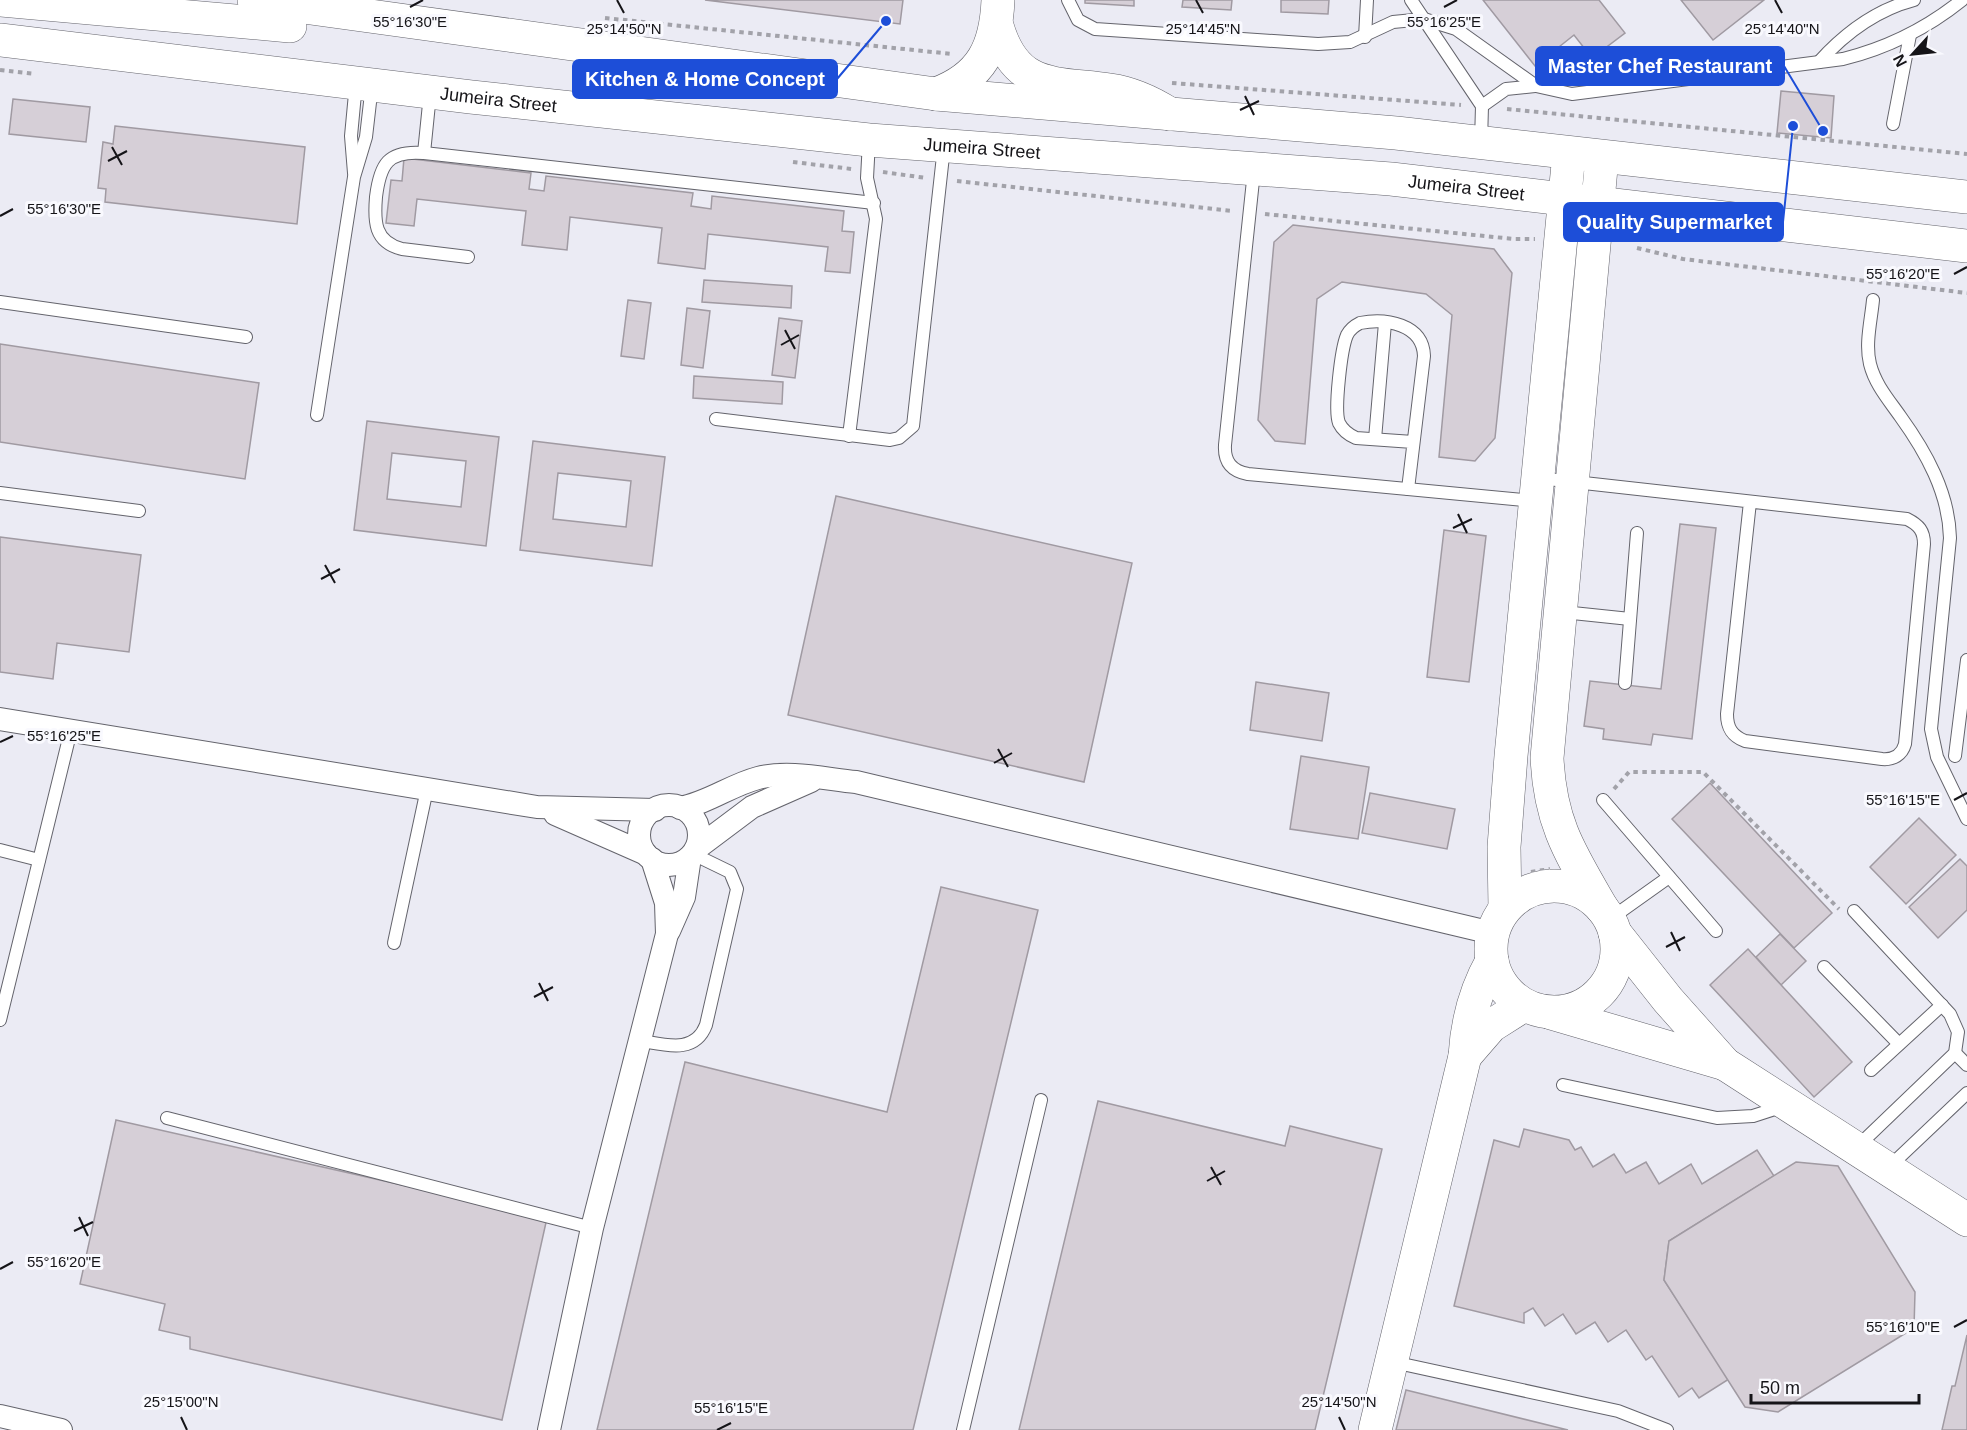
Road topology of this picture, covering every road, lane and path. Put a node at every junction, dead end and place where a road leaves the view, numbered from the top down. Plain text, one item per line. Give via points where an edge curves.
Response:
1 (1, 0) edge
2 (254, 0) edge
3 (1068, 0) edge
4 (1367, 0) edge
5 (1411, 0) edge
6 (1914, 0) edge
7 (1962, 0) edge
8 (314, 4) edge
9 (998, 13) edge
10 (598, 18) dead end
11 (1424, 19) junction
12 (429, 24) junction
13 (1910, 35) junction
14 (1365, 37) junction
15 (0, 40) edge
16 (982, 60) junction
17 (1819, 62) junction
18 (364, 84) junction
19 (1536, 86) junction
20 (430, 92) junction
21 (936, 94) junction
22 (1482, 106) junction
23 (1171, 114) junction
24 (1893, 124) dead end
25 (1481, 143) junction
26 (944, 146) junction
27 (423, 153) junction
28 (1569, 154) junction
29 (868, 155) junction
30 (1602, 158) junction
31 (1254, 169) junction
32 (940, 179) junction
33 (1967, 197) edge
34 (1563, 199) junction
35 (874, 203) junction
36 (1597, 203) junction
37 (1250, 213) junction
38 (1559, 237) junction
39 (1967, 246) edge
40 (1637, 248) dead end
41 (468, 257) dead end
42 (1967, 293) edge
43 (1873, 300) dead end
44 (0, 302) edge
45 (1385, 323) junction
46 (246, 337) dead end
47 (317, 415) dead end
48 (716, 419) dead end
49 (849, 436) junction
50 (1375, 439) junction
51 (1413, 442) junction
52 (1571, 482) junction
53 (1408, 489) junction
54 (1535, 489) junction
55 (0, 493) edge
56 (1750, 502) junction
57 (140, 511) dead end
58 (1637, 533) dead end
59 (1560, 612) junction
60 (1630, 619) junction
61 (1967, 660) edge
62 (1625, 683) dead end
63 (0, 719) edge
64 (70, 730) junction
65 (1955, 756) dead end
66 (815, 779) junction
67 (428, 789) junction
68 (1603, 800) joint
69 (537, 807) junction
70 (680, 808) junction
71 (655, 810) junction
72 (1967, 819) edge
73 (0, 850) edge
74 (693, 854) junction
75 (649, 856) junction
76 (39, 860) junction
77 (1574, 861) junction
78 (1669, 877) junction
79 (1854, 911) joint
80 (1498, 920) junction
81 (1609, 920) junction
82 (1716, 931) dead end
83 (667, 934) junction
84 (394, 943) dead end
85 (1824, 967) dead end
86 (1942, 1005) junction
87 (1534, 1008) junction
88 (0, 1020) edge
89 (642, 1041) junction
90 (1899, 1044) junction
91 (1955, 1053) junction
92 (1465, 1056) junction
93 (1725, 1064) junction
94 (1967, 1065) edge
95 (1871, 1070) dead end
96 (1563, 1085) dead end
97 (1967, 1093) edge
98 (1041, 1100) dead end
99 (1788, 1104) junction
100 (167, 1118) dead end
101 (1856, 1148) junction
102 (1887, 1169) junction
103 (1967, 1220) edge
104 (592, 1228) junction
105 (1392, 1361) junction
106 (0, 1416) edge
107 (61, 1430) edge
108 (549, 1430) edge
109 (963, 1430) edge
110 (1375, 1430) edge
111 (1667, 1430) edge

1 - 12 main road via 334,31
2 - 8 main road
3 - 14 lane via 1078,20 1095,29 1318,44
4 - 14 lane
5 - 11 lane
6 - 17 lane via 1867,20
7 - 13 lane
8 - 12 main road
9 - 16 main road
9 - 23 main road via 1009,56 1034,78 1052,85 1127,93
10 - 16 path
11 - 14 lane via 1393,22
11 - 19 lane via 1456,29
11 - 22 lane
12 - 21 main road
13 - 17 lane via 1866,53
13 - 24 lane
15 - 18 main road, Jumeira Street
16 - 21 main road via 962,82
17 - 19 lane via 1591,93 1563,93
18 - 20 main road, Jumeira Street
18 - 47 lane via 351,136 354,177
19 - 22 lane via 1506,89
20 - 27 lane
20 - 29 main road, Jumeira Street
21 - 23 main road
22 - 25 lane
23 - 25 main road
25 - 28 main road
26 - 29 main road, Jumeira Street
26 - 31 main road, Jumeira Street
26 - 32 lane
27 - 35 lane
27 - 41 lane via 397,155 381,170 376,228 393,247
28 - 30 main road
28 - 34 main road
29 - 32 path
29 - 35 lane
30 - 33 main road
30 - 36 main road
31 - 34 main road, Jumeira Street via 1391,179
31 - 37 lane
32 - 37 path
32 - 49 lane via 913,426 890,440
34 - 36 main road, Jumeira Street
34 - 38 main road
35 - 49 lane via 876,219
36 - 39 main road, Jumeira Street
36 - 52 main road
37 - 38 path via 1514,239
37 - 53 lane via 1225,446 1227,462 1240,473
38 - 54 main road
40 - 42 path via 1683,259
43 - 72 lane via 1868,348 1873,375 1914,437 1947,507 1950,538 1931,729 1936,757
44 - 46 lane
45 - 50 lane
45 - 50 lane via 1360,323 1349,331 1344,344 1338,408 1340,423 1349,435
45 - 51 lane via 1412,329 1424,348
48 - 49 lane
50 - 51 lane
51 - 53 lane
52 - 54 lane
52 - 56 lane
52 - 59 main road
53 - 54 lane
54 - 80 main road
55 - 57 lane
56 - 56 lane via 1727,714 1729,729 1745,741 1894,758 1905,744 1924,544 1921,529 1907,519
58 - 60 lane
59 - 60 lane
59 - 77 main road via 1548,787 1559,830
60 - 62 lane
61 - 65 lane
63 - 64 street
64 - 67 street
64 - 76 lane
66 - 70 street via 758,778 704,802
66 - 74 street via 752,807
66 - 80 street via 876,785
67 - 69 street
67 - 84 lane
68 - 78 lane
68 - 79 path via 1629,772 1703,772 1845,916
69 - 71 street
69 - 75 street
70 - 71 street via 663,806
70 - 74 street via 695,820 699,830
71 - 75 street via 641,825 641,844
73 - 76 lane
74 - 75 street via 671,865
74 - 83 street via 684,897
74 - 89 lane via 730,872 737,890 706,1025 698,1038 685,1046
75 - 83 street via 663,888
76 - 88 lane
77 - 80 path via 1559,867
77 - 81 main road
78 - 81 lane
78 - 82 lane
79 - 86 lane
80 - 81 main road via 1518,896 1553,885 1580,891
80 - 87 main road via 1498,978 1509,993
80 - 92 main road via 1475,997
81 - 87 main road via 1617,954 1612,974 1601,992 1584,1005 1564,1011
81 - 93 main road via 1668,1000
83 - 89 street
85 - 90 lane
86 - 90 lane
86 - 91 lane via 1956,1022
87 - 92 main road via 1491,1026
87 - 93 main road
89 - 104 street
90 - 95 lane
91 - 94 lane
91 - 101 lane
92 - 105 main road
93 - 99 main road
96 - 99 lane via 1717,1118 1753,1116
97 - 102 lane
98 - 109 lane
99 - 101 main road
100 - 104 lane
101 - 102 main road
102 - 103 main road
104 - 108 street
105 - 110 main road
105 - 111 lane via 1618,1411
106 - 107 street

